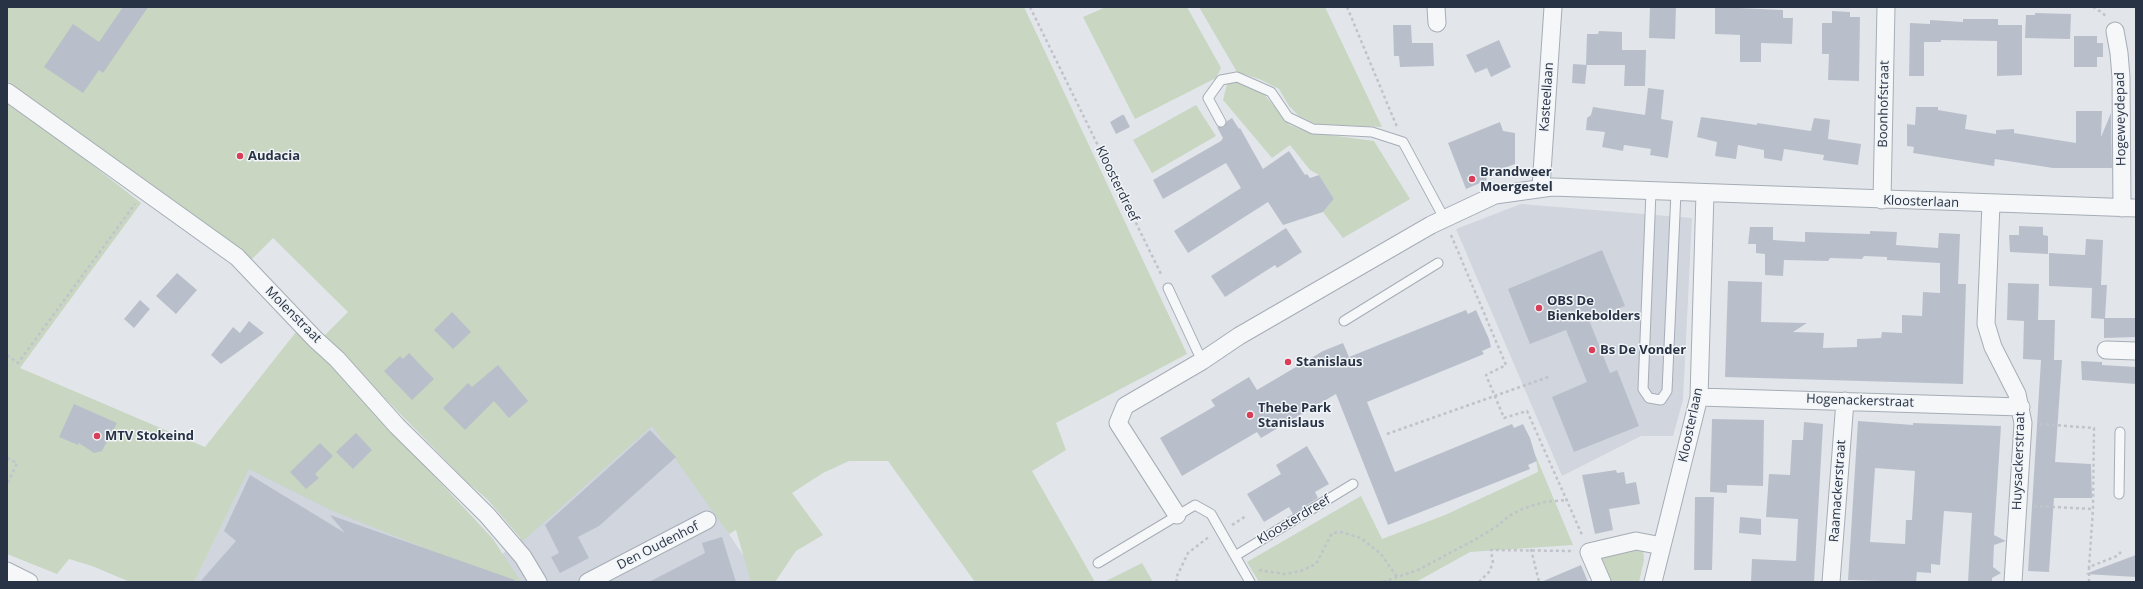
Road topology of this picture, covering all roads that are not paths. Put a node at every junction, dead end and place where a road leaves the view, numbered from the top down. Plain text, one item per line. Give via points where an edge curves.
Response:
1 (1553, 7) edge
2 (1886, 7) edge
3 (2115, 31) dead end
4 (7, 92) edge
5 (1221, 122) dead end
6 (1541, 187) junction
7 (1651, 191) junction
8 (1676, 192) junction
9 (1705, 193) junction
10 (1882, 200) junction
11 (1991, 204) junction
12 (2129, 208) edge
13 (1444, 218) junction
14 (1438, 263) dead end
15 (1168, 288) road end
16 (1344, 320) dead end
17 (2106, 350) dead end
18 (2136, 351) edge
19 (1202, 361) junction
20 (1699, 397) junction
21 (1845, 401) junction
22 (2022, 415) junction
23 (2120, 432) dead end
24 (1353, 484) dead end
25 (2119, 494) dead end
26 (1177, 515) junction
27 (707, 520) dead end
28 (1662, 546) junction
29 (1237, 558) junction
30 (1098, 563) dead end
31 (7, 571) edge
32 (29, 582) edge
33 (538, 582) edge
34 (588, 582) edge
35 (1250, 582) edge
36 (1602, 582) edge
37 (1653, 582) edge
38 (1831, 582) edge
39 (2013, 582) edge

1 - 6 street, Kasteellaan
2 - 10 street, Boonhofstraat
3 - 12 street, Hogeweydepad via 2121,77
4 - 33 street, Molenstraat via 237,256 337,359 397,426 487,515 523,557
5 - 13 lane via 1208,98 1221,80 1237,76 1271,92 1288,117 1312,129 1372,132 1403,142
6 - 7 street, Kloosterlaan
6 - 13 street via 1495,195
7 - 8 street, Kloosterlaan
7 - 8 lane via 1643,388 1649,398 1661,400 1668,391
8 - 9 street, Kloosterlaan
9 - 10 street, Kloosterlaan
9 - 20 street, Kloosterlaan
10 - 11 street, Kloosterlaan
11 - 12 street, Kloosterlaan
11 - 22 street, Huysackerstraat via 1986,324 1993,347 2017,394
13 - 19 street via 1239,336
14 - 16 lane
15 - 19 lane
17 - 18 street
19 - 26 street via 1125,406 1118,423
20 - 21 street, Hogenackerstraat
20 - 28 street, Kloosterlaan
21 - 22 street, Hogenackerstraat
21 - 38 street, Raamackerstraat
22 - 39 street, Huysackerstraat
23 - 25 lane
24 - 29 lane, Kloosterdreef
26 - 29 lane via 1195,506 1211,514
26 - 30 lane
27 - 34 street, Den Oudenhof
28 - 36 street via 1636,541 1589,552
28 - 37 street, Kloosterlaan
29 - 35 lane
31 - 32 street

